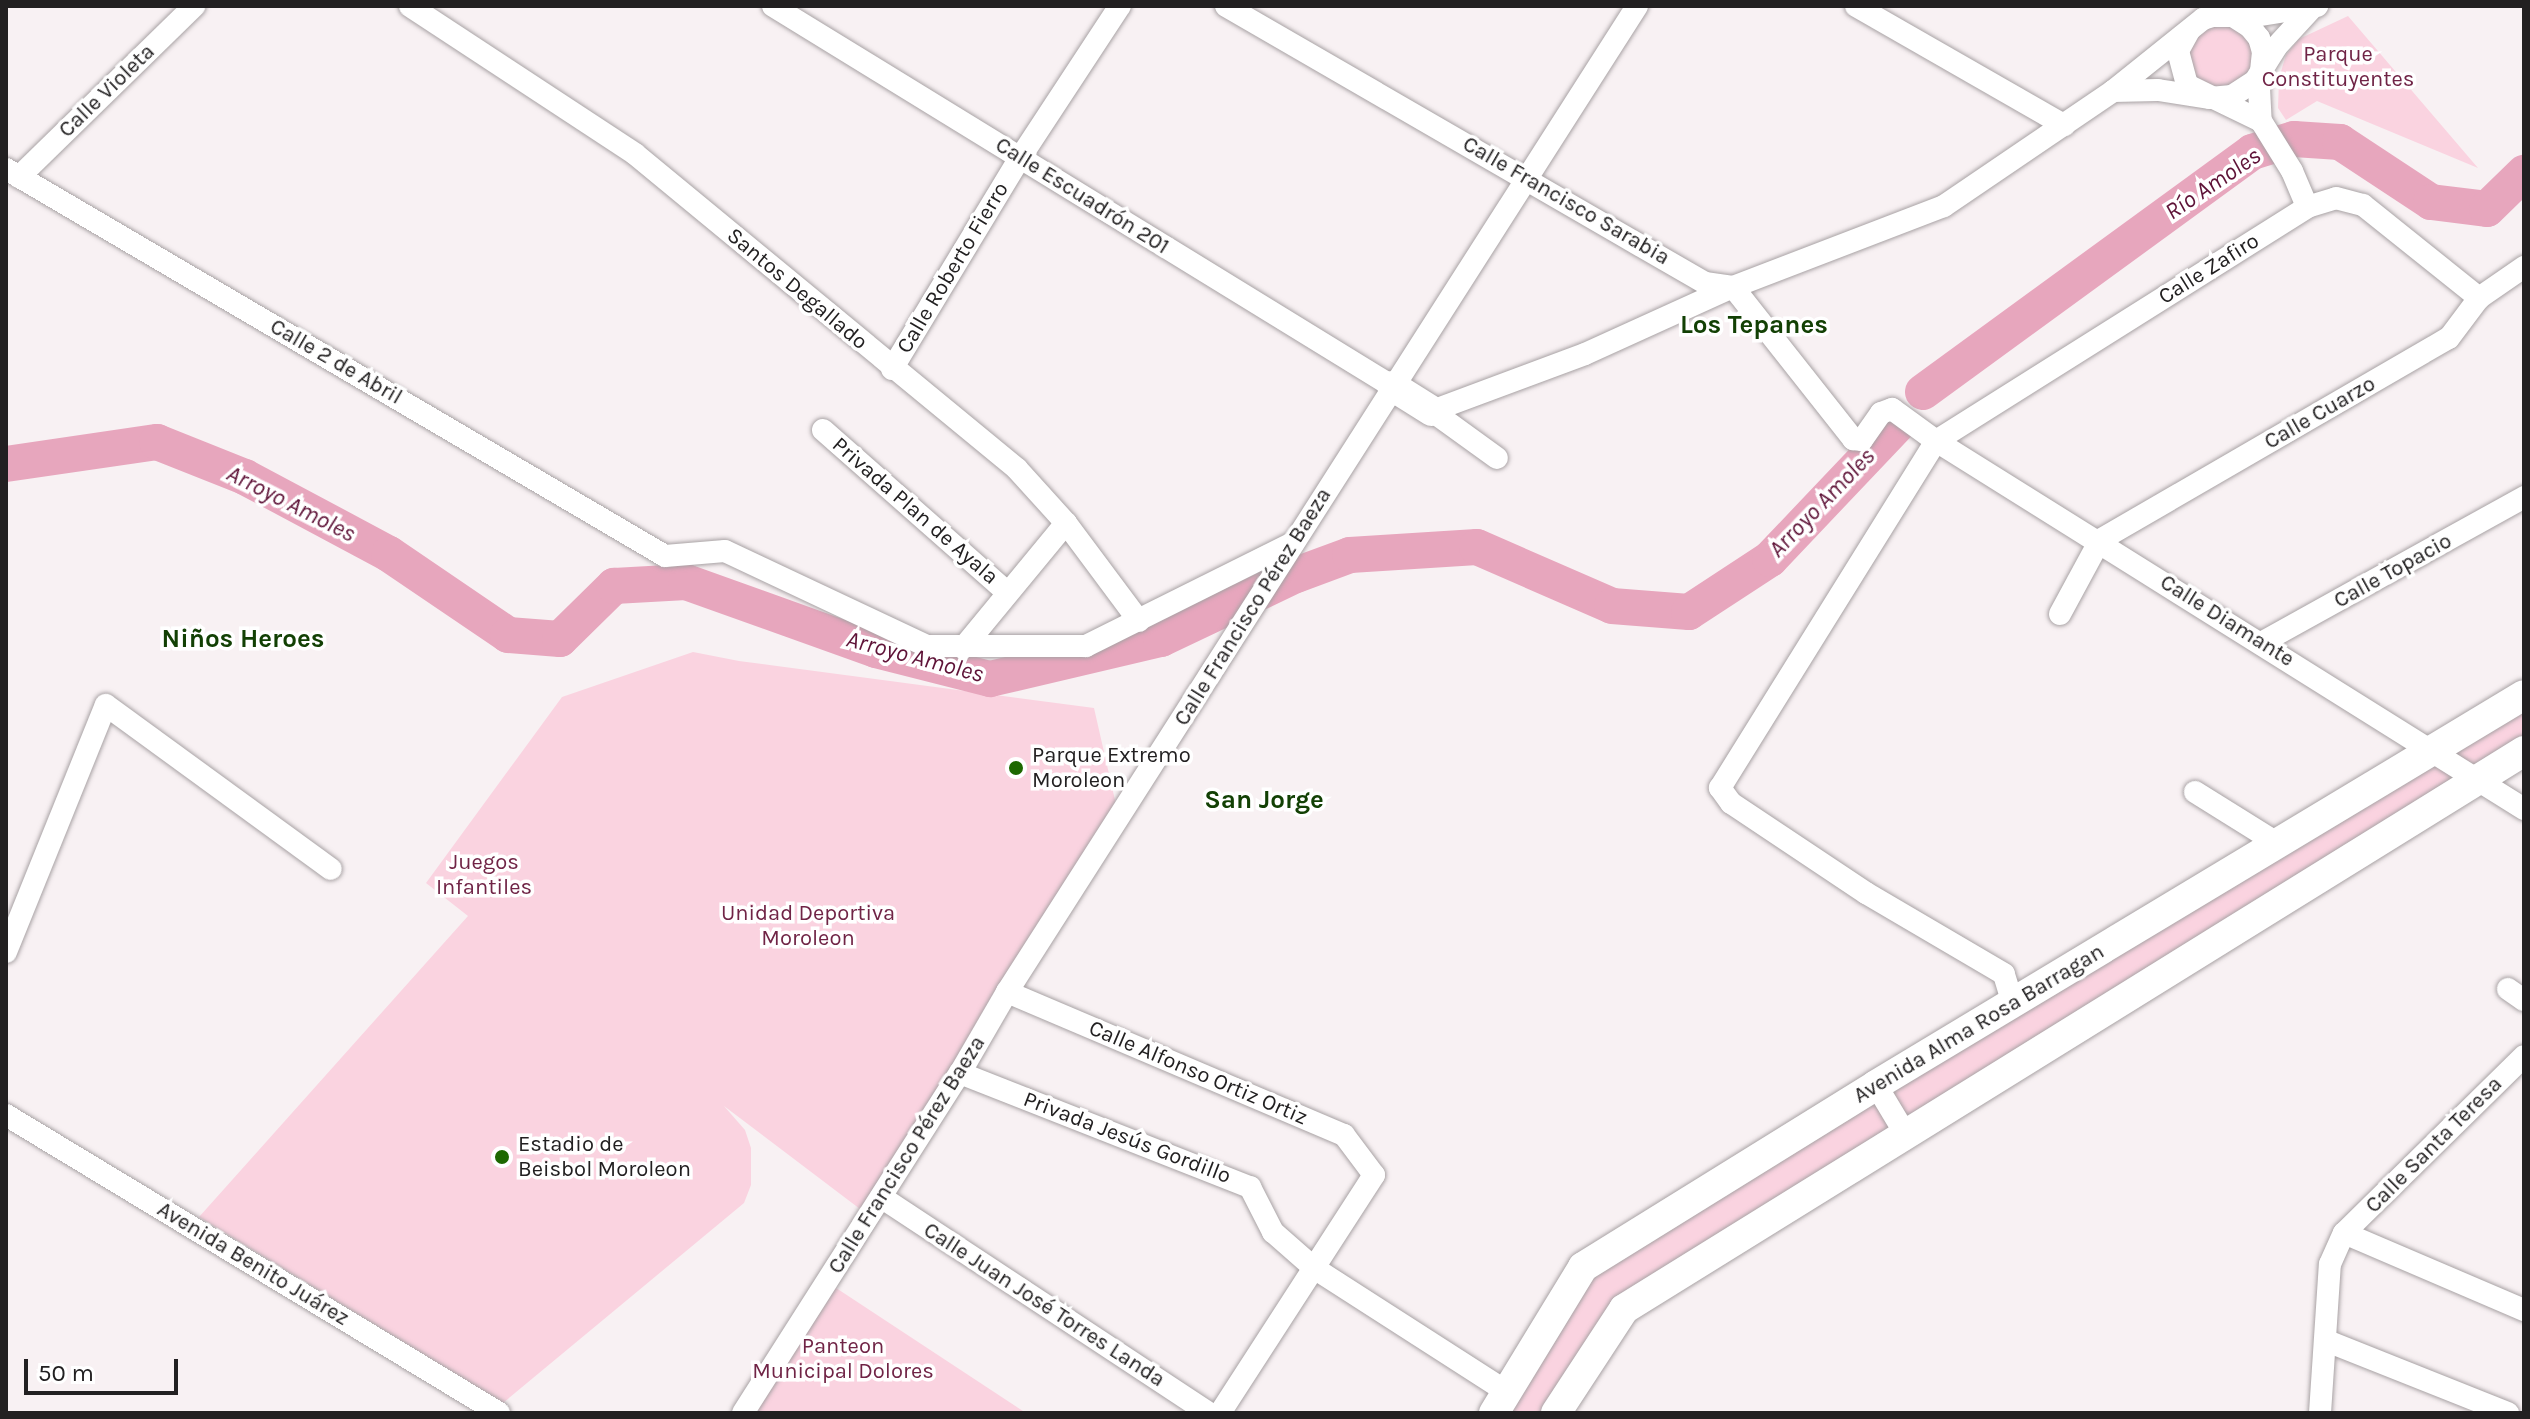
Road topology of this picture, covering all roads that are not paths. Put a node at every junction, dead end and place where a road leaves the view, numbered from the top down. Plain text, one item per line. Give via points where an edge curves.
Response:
1 (194, 6) edge
2 (410, 6) edge
3 (773, 6) edge
4 (1120, 6) edge
5 (1226, 6) edge
6 (1637, 6) edge
7 (1856, 6) edge
8 (2315, 7) edge
9 (2232, 16) junction
10 (2190, 30) junction
11 (2260, 76) junction
12 (2113, 91) junction
13 (2210, 98) junction
14 (2064, 125) junction
15 (2265, 126) junction
16 (1020, 158) junction
17 (13, 173) edge
18 (1527, 177) junction
19 (2307, 207) junction
20 (2524, 267) edge
21 (1733, 287) junction
22 (2479, 298) junction
23 (892, 369) junction
24 (1392, 386) junction
25 (1432, 411) junction
26 (823, 430) dead end
27 (1932, 438) junction
28 (1497, 458) dead end
29 (2524, 497) edge
30 (1066, 523) junction
31 (2100, 540) junction
32 (1292, 545) junction
33 (1007, 592) junction
34 (2060, 614) dead end
35 (1139, 621) junction
36 (2261, 643) junction
37 (963, 648) junction
38 (2524, 695) edge
39 (2433, 750) junction
40 (2524, 751) edge
41 (2478, 779) junction
42 (2195, 792) dead end
43 (2524, 809) edge
44 (2277, 843) junction
45 (331, 869) dead end
46 (6, 952) edge
47 (1007, 992) junction
48 (2013, 1004) junction
49 (2524, 1056) edge
50 (960, 1073) junction
51 (1876, 1085) junction
52 (6, 1115) edge
53 (1906, 1135) junction
54 (881, 1197) junction
55 (2344, 1233) junction
56 (1314, 1268) junction
57 (2524, 1310) edge
58 (2327, 1341) junction
59 (1500, 1403) edge
60 (499, 1413) edge
61 (743, 1413) edge
62 (1208, 1413) edge
63 (1220, 1413) edge
64 (1556, 1413) edge
65 (2320, 1413) edge
66 (2508, 1413) edge

1 - 17 street, Calle Violeta
2 - 23 street, Santos Degallado via 635,154
3 - 16 street, Calle Escuadrón 201
4 - 16 street, Calle Roberto Fierro
5 - 18 street, Calle Francisco Sarabia
6 - 18 street, Calle Francisco Pérez Baeza
7 - 14 street
8 - 9 street
8 - 11 street via 2276,47
9 - 10 street via 2213,16
9 - 11 street via 2259,38
10 - 12 street
10 - 13 street via 2178,51 2183,77
11 - 13 street via 2232,96
11 - 15 street
12 - 13 street via 2158,90
12 - 14 street
13 - 15 street
14 - 21 street via 1944,206
15 - 19 street
16 - 23 street, Calle Roberto Fierro
16 - 24 street, Calle Escuadrón 201
17 - 37 street, Calle 2 de Abril via 665,556 725,551 927,646
18 - 21 street, Calle Francisco Sarabia via 1705,283
18 - 24 street, Calle Francisco Pérez Baeza
19 - 22 street, Calle Zafiro via 2336,198 2363,205
19 - 27 street, Calle Zafiro
20 - 22 street, Calle Cuarzo
21 - 25 street via 1585,354
21 - 27 street, Calle Diamante via 1853,439 1862,440 1881,413 1892,409
22 - 31 street, Calle Cuarzo via 2449,338
23 - 30 street, Santos Degallado via 1017,469
24 - 25 street
24 - 32 street, Calle Francisco Pérez Baeza
25 - 28 street
26 - 33 street, Privada Plan de Ayala
27 - 31 street, Calle Diamante
27 - 48 street via 1720,788 1731,803 1866,893 2004,974
29 - 36 street, Calle Topacio
30 - 33 street
30 - 35 street, Santos Degallado
31 - 34 street
31 - 36 street, Calle Diamante
32 - 35 street
32 - 47 street, Calle Francisco Pérez Baeza
33 - 37 street
35 - 37 street via 1086,646
36 - 39 street, Calle Diamante
38 - 39 street, Avenida Alma Rosa Barragan
39 - 41 street, Calle Diamante
39 - 44 street, Avenida Alma Rosa Barragan
40 - 41 street
41 - 43 street, Calle Diamante
41 - 53 street
42 - 44 street
44 - 48 street, Avenida Alma Rosa Barragan
45 - 46 street via 106,705
47 - 50 street, Calle Francisco Pérez Baeza
47 - 56 street, Calle Alfonso Ortiz Ortiz via 1344,1135 1374,1175
48 - 51 street, Avenida Alma Rosa Barragan
49 - 55 street, Calle Santa Teresa
50 - 54 street, Calle Francisco Pérez Baeza
50 - 56 street, Privada Jesús Gordillo via 1250,1187 1273,1232
51 - 53 street
51 - 59 street, Avenida Alma Rosa Barragan via 1583,1267
52 - 60 street, Avenida Benito Juárez
53 - 64 street via 1624,1309
54 - 61 street, Calle Francisco Pérez Baeza
54 - 62 street, Calle Juan José Torres Landa
55 - 57 street
55 - 58 street via 2330,1264
56 - 59 street, Privada Jesús Gordillo
56 - 63 street
58 - 65 street
58 - 66 street

